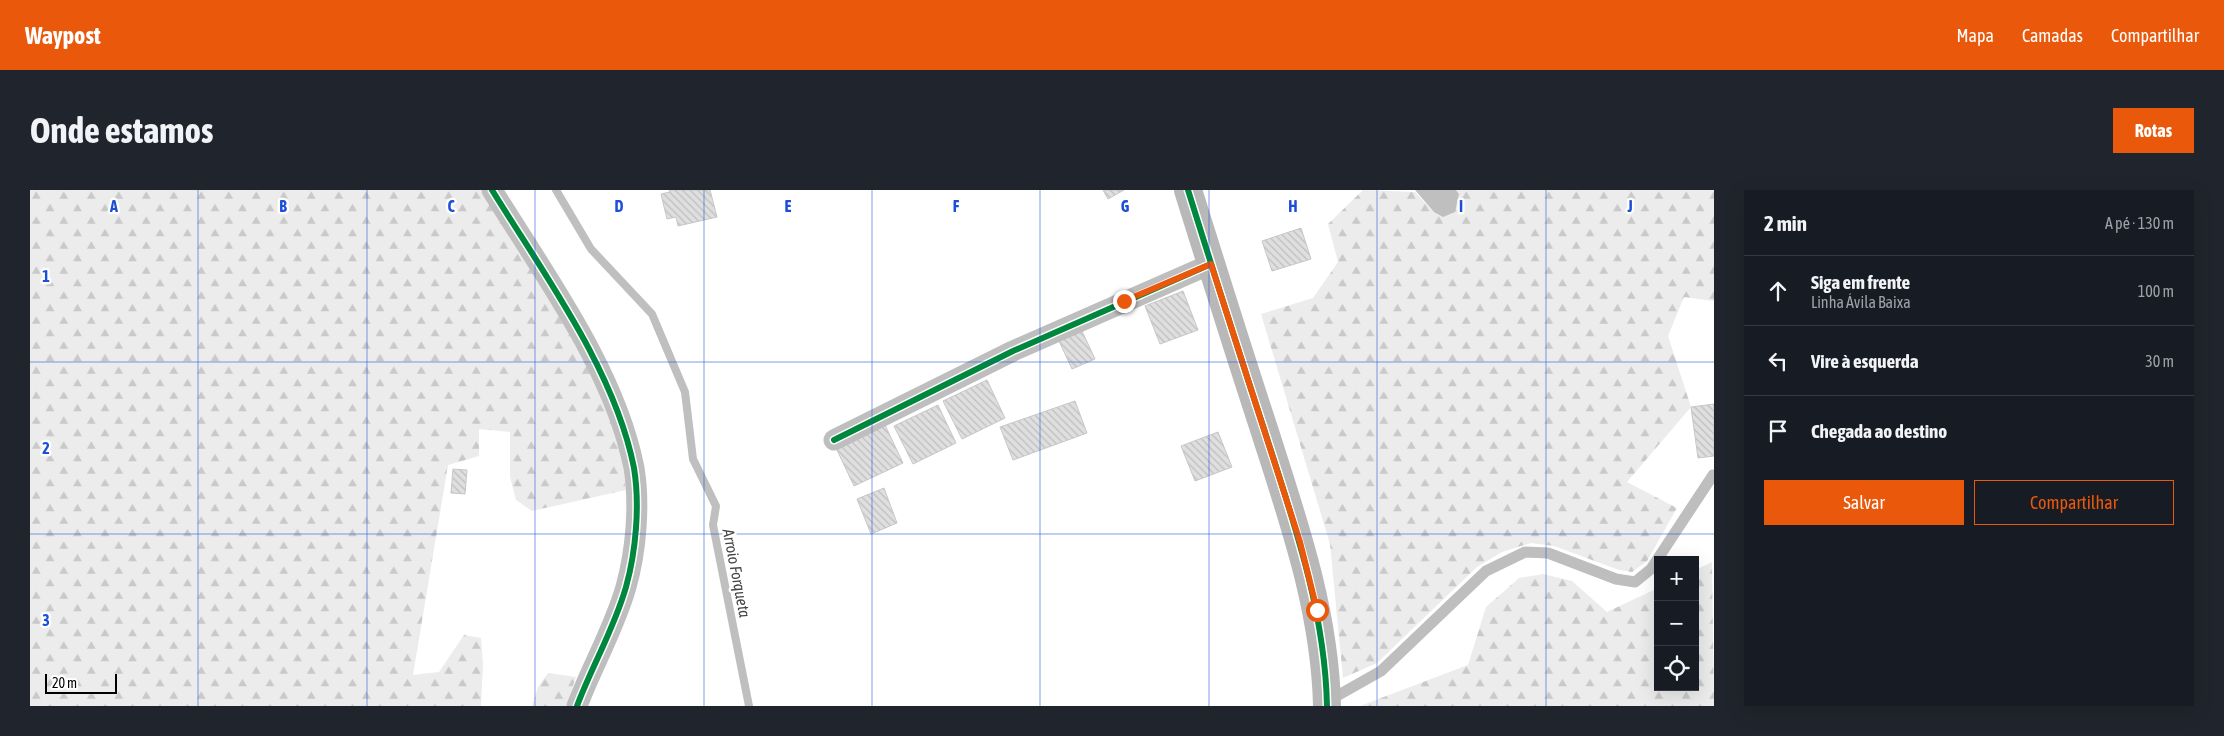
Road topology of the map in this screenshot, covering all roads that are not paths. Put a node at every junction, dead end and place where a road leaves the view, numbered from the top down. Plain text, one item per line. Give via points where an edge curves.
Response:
1 (492, 190) edge
2 (1188, 190) edge
3 (1211, 264) junction
4 (834, 440) dead end
5 (1713, 475) edge
6 (1327, 704) edge
7 (577, 706) edge

1 - 7 street via 592,353 623,427 634,468 634,540 626,586 613,627
2 - 3 street
3 - 4 street via 1013,351
3 - 6 street via 1300,542 1317,610
5 - 6 lane via 1652,569 1635,582 1616,579 1548,553 1524,552 1486,570 1381,671

